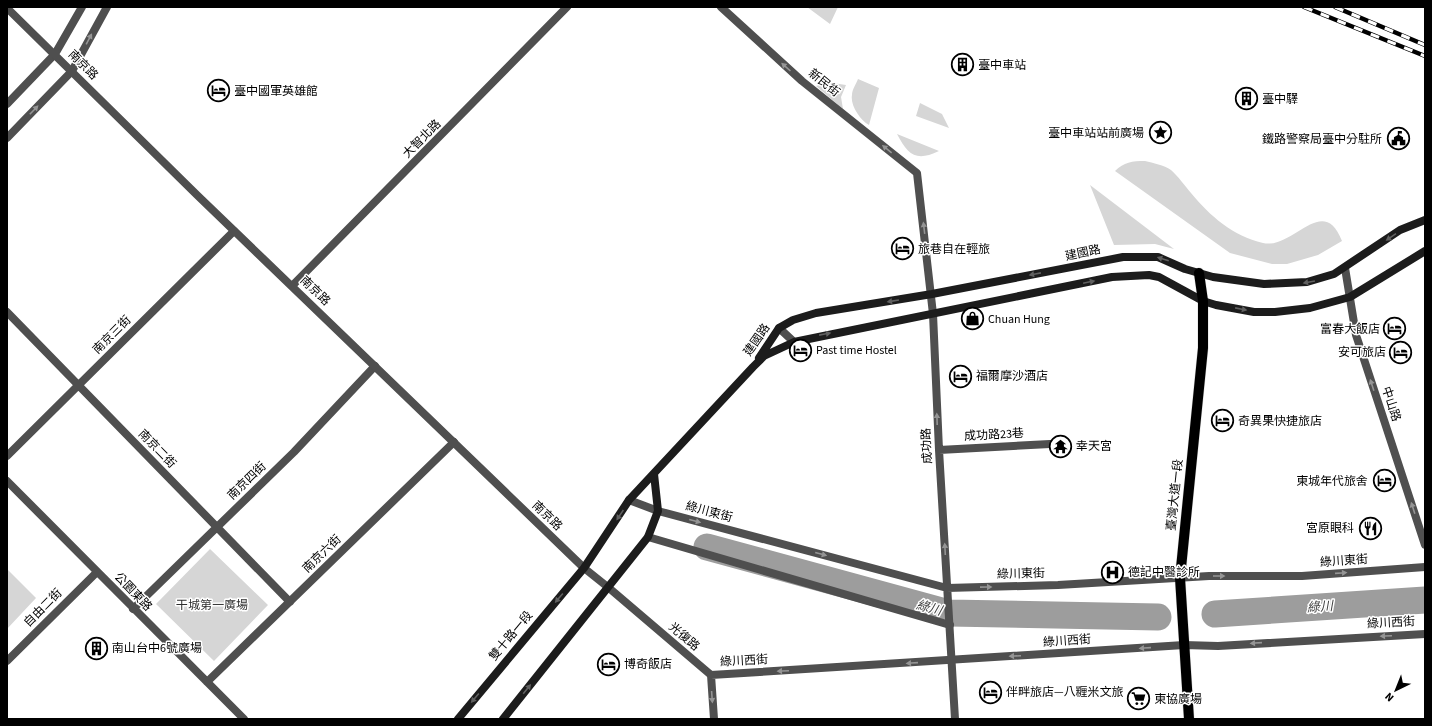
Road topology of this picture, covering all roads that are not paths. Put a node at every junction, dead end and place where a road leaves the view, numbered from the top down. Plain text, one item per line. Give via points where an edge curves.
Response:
1 (82, 7) edge
2 (107, 7) edge
3 (567, 7) edge
4 (721, 7) edge
5 (7, 8) edge
6 (55, 54) junction
7 (72, 71) junction
8 (7, 104) edge
9 (7, 138) edge
10 (917, 173) joint
11 (1425, 220) edge
12 (234, 231) junction
13 (1425, 251) edge
14 (1345, 268) junction
15 (1199, 273) junction
16 (292, 286) junction
17 (932, 294) junction
18 (1350, 298) junction
19 (1203, 301) junction
20 (7, 312) edge
21 (934, 314) junction
22 (779, 328) junction
23 (794, 342) junction
24 (375, 366) junction
25 (753, 367) junction
26 (79, 385) junction
27 (454, 442) junction
28 (1050, 444) dead end
29 (938, 450) junction
30 (7, 456) edge
31 (654, 474) junction
32 (7, 481) edge
33 (629, 500) junction
34 (658, 511) junction
35 (216, 528) junction
36 (648, 537) junction
37 (1425, 545) edge
38 (1425, 567) edge
39 (584, 568) junction
40 (97, 572) junction
41 (1180, 578) junction
42 (609, 588) junction
43 (947, 588) junction
44 (290, 602) junction
45 (133, 610) junction
46 (950, 625) junction
47 (1425, 634) edge
48 (1184, 640) junction
49 (951, 660) junction
50 (7, 662) edge
51 (711, 675) junction
52 (207, 682) junction
53 (244, 719) edge
54 (458, 719) edge
55 (503, 719) edge
56 (714, 719) edge
57 (955, 719) edge
58 (1189, 719) edge

1 - 6 street
7 -> 2 street
3 - 16 street, 大智北路
10 -> 4 street, 新民街 via 802,81
5 - 6 street, 南京路
6 - 7 street, 南京路
6 - 8 street
9 -> 7 street
7 - 12 street, 南京路
17 -> 10 street, 成功路
11 -> 14 main road, 建國路 via 1400,230
12 - 16 street, 南京路
12 - 26 street, 南京三街
13 - 18 main road, 建國路
14 -> 15 main road, 建國路 via 1319,279 1286,284 1264,284
14 - 18 street, 中山路
15 -> 17 main road, 建國路 via 1158,257 1123,257
15 - 19 main road, 臺灣大道一段
16 - 24 street, 南京路
17 - 21 street, 成功路
17 -> 22 main road, 建國路 via 816,313 793,320
19 -> 18 main road, 建國路 via 1254,312 1275,312 1310,308
37 -> 18 street, 中山路 via 1356,335
21 -> 19 main road, 建國路 via 1112,277 1138,274 1159,277
19 - 41 main road, 臺灣大道一段 via 1203,348
20 - 26 street, 南京二街
23 -> 21 main road, 建國路
29 -> 21 street, 成功路
22 - 23 street
22 - 25 main road, 建國路
23 - 25 main road, 建國路 via 764,356
24 - 27 street, 南京路
24 - 35 street, 南京四街 via 294,452
25 - 31 main road, 建國路
26 - 30 street, 南京三街
26 - 35 street, 南京二街
27 - 39 street, 南京路
27 - 44 street, 南京六街
28 - 29 street, 成功路23巷
43 -> 29 street, 成功路
31 - 33 main road, 建國路
31 - 34 main road
32 - 40 street, 公園東路
33 - 34 street, 綠川東街
33 -> 39 main road, 建國路
34 - 36 main road
34 -> 43 street, 綠川東街
35 - 44 street, 南京二街
35 - 45 street, 南京四街
36 - 42 main road
36 - 46 street
41 -> 38 street, 綠川東街 via 1302,576
39 - 42 street, 南京路
39 -> 54 main road, 雙十路一段
40 - 45 street, 公園東路
40 - 50 street, 自由二街
43 -> 41 street, 綠川東街 via 1058,586
41 - 48 main road, 臺灣大道一段
42 - 51 street, 光復路
55 -> 42 main road
43 - 46 street, 成功路
44 - 52 street, 南京六街
45 - 52 street, 公園東路
46 - 49 street, 成功路
47 -> 48 street, 綠川西街 via 1218,646
48 -> 49 street, 綠川西街
48 - 58 main road, 臺灣大道一段
49 -> 51 street, 綠川西街
49 - 57 street, 成功路
51 -> 56 street
52 - 53 street, 公園東路

